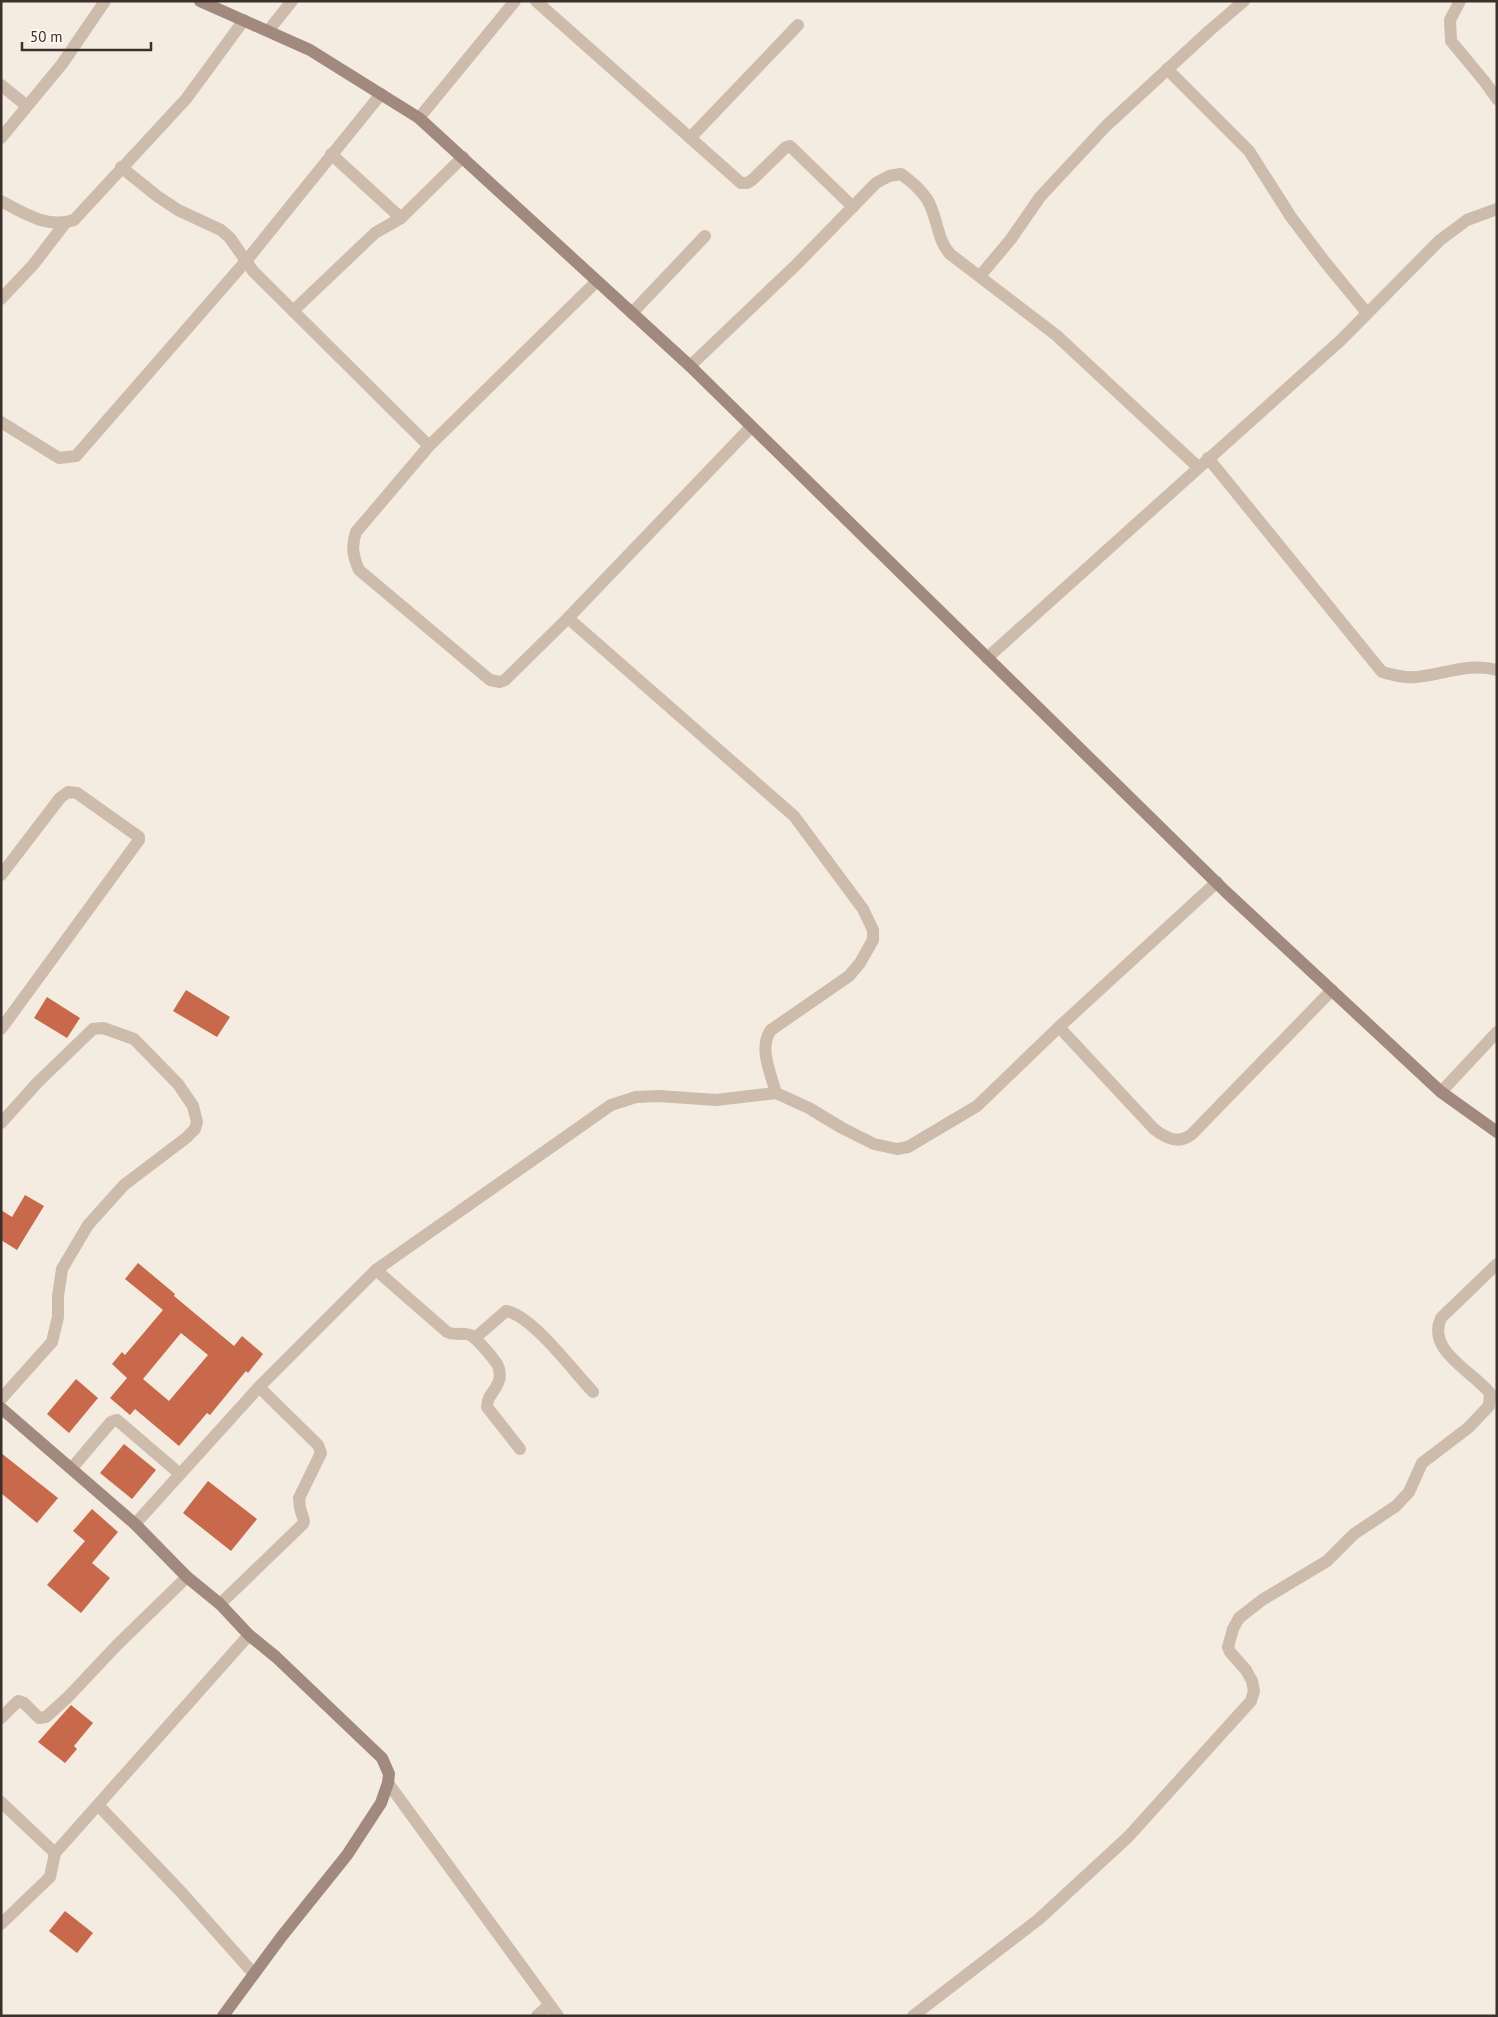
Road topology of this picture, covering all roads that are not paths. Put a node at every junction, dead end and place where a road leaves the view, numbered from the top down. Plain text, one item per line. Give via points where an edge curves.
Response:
1 (105, 1) edge
2 (200, 1) edge
3 (292, 1) edge
4 (515, 1) edge
5 (536, 1) edge
6 (1244, 1) edge
7 (1460, 1) edge
8 (244, 20) junction
9 (798, 25) dead end
10 (268, 31) junction
11 (1167, 69) junction
12 (1, 85) edge
13 (381, 94) junction
14 (1497, 99) edge
15 (27, 106) junction
16 (419, 118) junction
17 (1, 138) edge
18 (690, 138) junction
19 (332, 154) junction
20 (463, 157) junction
21 (121, 167) junction
22 (1, 201) edge
23 (853, 207) junction
24 (1497, 210) edge
25 (401, 218) junction
26 (66, 222) junction
27 (705, 236) dead end
28 (246, 261) junction
29 (980, 276) junction
30 (596, 282) junction
31 (1, 299) edge
32 (293, 311) junction
33 (632, 313) junction
34 (1367, 313) junction
35 (690, 366) junction
36 (1, 422) edge
37 (751, 427) junction
38 (429, 446) junction
39 (1203, 462) junction
40 (568, 618) junction
41 (987, 658) junction
42 (1497, 670) edge
43 (1, 875) edge
44 (1217, 882) junction
45 (1332, 990) junction
46 (1059, 1027) junction
47 (1, 1029) edge
48 (1497, 1032) edge
49 (1441, 1092) junction
50 (776, 1093) junction
51 (1, 1123) edge
52 (1497, 1132) edge
53 (1497, 1264) edge
54 (376, 1270) junction
55 (475, 1338) junction
56 (259, 1387) junction
57 (593, 1392) dead end
58 (1, 1399) edge
59 (1, 1408) edge
60 (520, 1449) dead end
61 (72, 1468) junction
62 (180, 1474) junction
63 (135, 1524) junction
64 (188, 1577) junction
65 (220, 1604) junction
66 (249, 1635) junction
67 (1, 1718) edge
68 (388, 1783) junction
69 (1, 1802) edge
70 (98, 1805) junction
71 (55, 1854) junction
72 (1, 1924) edge
73 (254, 1974) junction
74 (549, 2005) junction
75 (224, 2016) edge
76 (537, 2016) edge
77 (558, 2016) edge
78 (913, 2016) edge

1 - 15 street via 62,64
2 - 8 street
3 - 10 street
4 - 16 street
5 - 18 street
6 - 11 street
7 - 14 street via 1450,20 1450,41
8 - 10 street
8 - 21 street via 186,99
9 - 18 street
10 - 13 street via 310,50
11 - 29 street via 1106,126 1040,197
11 - 34 street via 1249,151 1291,217
12 - 15 street
13 - 16 street
13 - 19 street
15 - 17 street
16 - 20 street
18 - 23 street via 744,184 790,146
19 - 25 street
19 - 28 street
20 - 25 street
20 - 30 street
21 - 26 street via 74,220
21 - 28 street via 178,210 221,230
22 - 26 street via 30,218
23 - 29 street via 876,183 901,174 927,200 943,246
23 - 35 street
24 - 34 street via 1467,220 1440,240
25 - 32 street via 375,233
26 - 31 street via 33,265
27 - 33 street
28 - 32 street
28 - 36 street via 76,456 59,458
29 - 39 street via 1056,335
30 - 33 street
30 - 38 street
32 - 38 street
33 - 35 street
34 - 39 street via 1341,340
35 - 37 street
37 - 40 street
37 - 41 street
38 - 40 street via 356,532 352,550 359,570 495,681 505,680
39 - 41 street
39 - 42 street via 1382,672 1416,677 1466,668
40 - 50 street via 794,816 863,908 873,940 860,963 849,976 767,1035 765,1050
41 - 44 street
43 - 47 street via 68,792 77,793 139,837
44 - 45 street
44 - 46 street
45 - 46 street via 1192,1134 1180,1139 1166,1137 1154,1129
45 - 49 street
46 - 50 street via 977,1106 908,1147 897,1149 874,1144
48 - 49 street
49 - 52 street
50 - 54 street via 716,1100 636,1097 611,1105
51 - 58 street via 93,1029 103,1028 134,1038 178,1084 193,1106 197,1122 186,1138 124,1185 88,1225 62,1269 58,1317 52,1342
53 - 78 street via 1441,1318 1437,1328 1445,1350 1490,1393 1489,1406 1468,1428 1422,1463 1409,1492 1396,1506 1354,1534 1326,1561 1239,1618 1228,1647 1252,1681 1251,1701 1128,1838 1038,1919
54 - 55 street via 447,1332
54 - 56 street
55 - 57 street via 506,1311 514,1313 530,1324
55 - 60 street via 497,1364 500,1373 499,1382 489,1394 487,1407
56 - 62 street
56 - 65 street via 318,1445 321,1453 299,1498 303,1524
59 - 61 street
61 - 62 street via 110,1422 118,1420
61 - 63 street
62 - 63 street
63 - 64 street
64 - 65 street
64 - 67 street via 46,1717 39,1718 18,1701
65 - 66 street
66 - 68 street via 382,1758
66 - 70 street
68 - 73 street via 381,1803 348,1855
68 - 74 street
69 - 71 street
70 - 71 street
70 - 73 street
71 - 72 street via 50,1877
73 - 75 street
74 - 76 street
74 - 77 street

